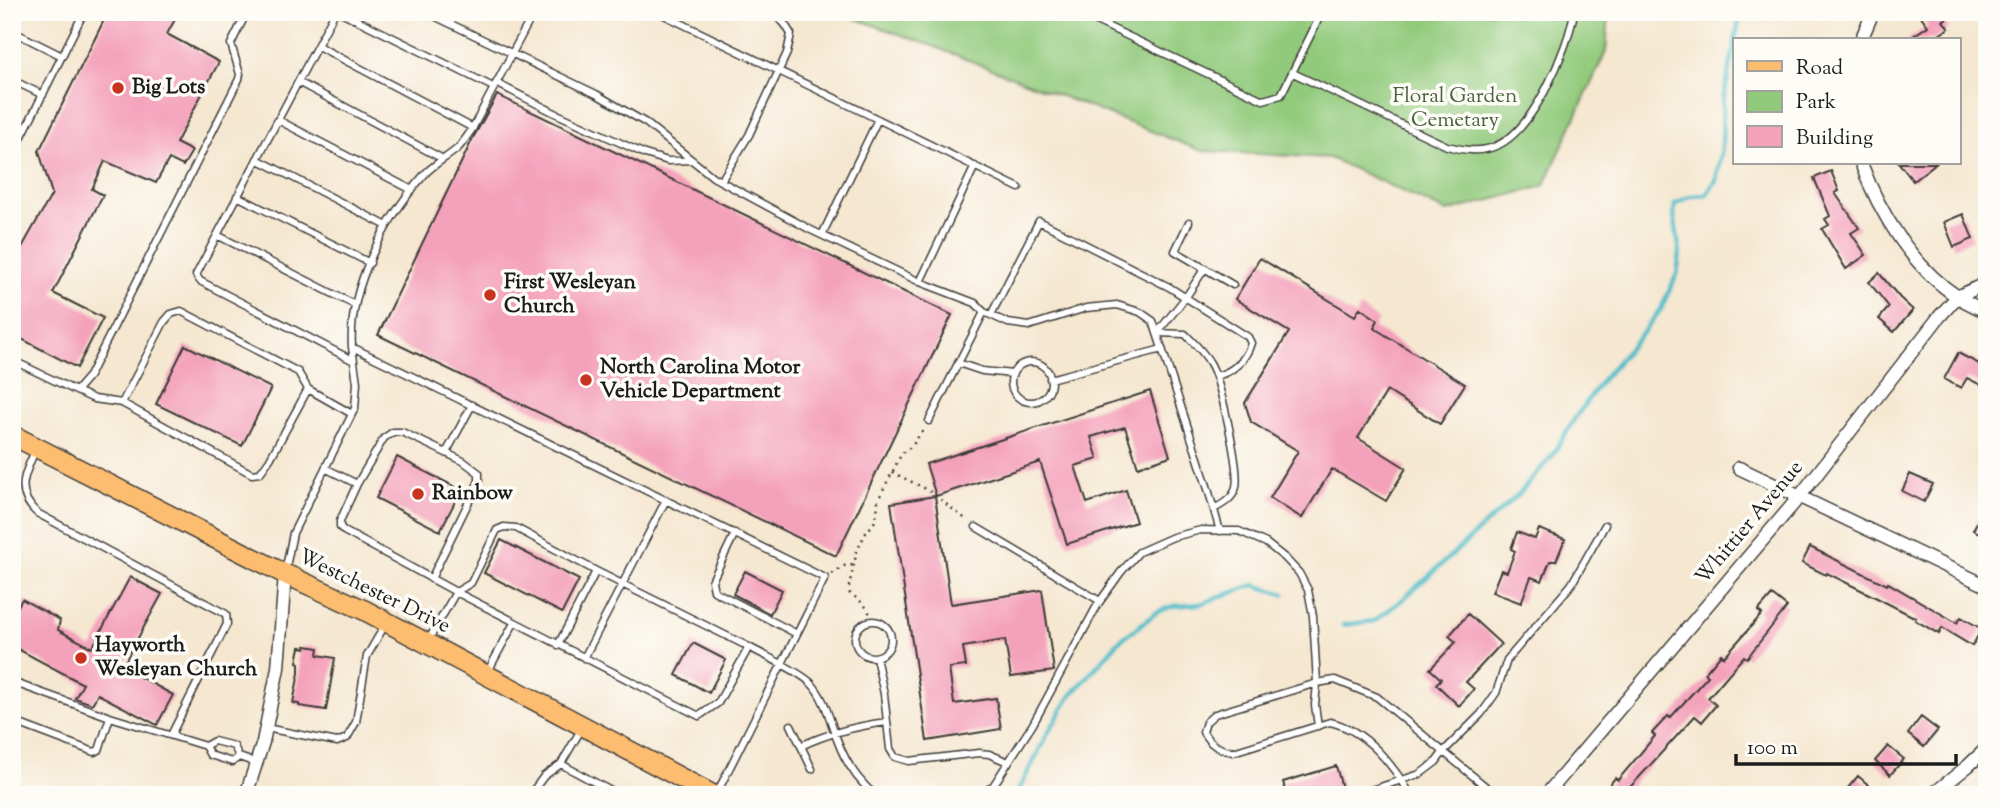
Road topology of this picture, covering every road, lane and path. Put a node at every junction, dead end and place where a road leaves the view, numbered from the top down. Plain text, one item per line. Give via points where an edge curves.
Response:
1 (84, 12) edge
2 (247, 12) edge
3 (335, 12) edge
4 (341, 12) edge
5 (426, 12) edge
6 (534, 12) edge
7 (658, 12) edge
8 (771, 12) edge
9 (1077, 12) edge
10 (1322, 12) edge
11 (1574, 12) edge
12 (1873, 12) edge
13 (12, 31) edge
14 (1862, 38) edge
15 (317, 46) junction
16 (511, 53) junction
17 (62, 56) junction
18 (779, 71) junction
19 (1293, 73) junction
20 (12, 80) edge
21 (298, 82) junction
22 (494, 85) junction
23 (43, 95) junction
24 (878, 119) junction
25 (278, 120) junction
26 (473, 128) junction
27 (12, 132) edge
28 (21, 136) junction
29 (257, 159) junction
30 (443, 159) junction
31 (692, 160) junction
32 (1861, 164) edge
33 (975, 166) junction
34 (721, 181) junction
35 (1018, 188) dead end
36 (12, 189) edge
37 (412, 190) junction
38 (237, 197) junction
39 (1189, 222) dead end
40 (387, 226) junction
41 (218, 235) junction
42 (822, 235) junction
43 (370, 263) junction
44 (1205, 268) junction
45 (920, 282) junction
46 (1987, 283) edge
47 (1233, 285) dead end
48 (1186, 297) junction
49 (1957, 297) junction
50 (355, 305) junction
51 (1987, 312) edge
52 (987, 314) junction
53 (1157, 333) junction
54 (352, 347) junction
55 (1162, 349) junction
56 (12, 360) edge
57 (354, 362) junction
58 (958, 363) junction
59 (1013, 374) junction
60 (1216, 376) junction
61 (1051, 379) junction
62 (308, 388) junction
63 (76, 391) junction
64 (122, 403) junction
65 (472, 405) junction
66 (352, 414) junction
67 (929, 421) joint
68 (12, 435) edge
69 (37, 447) junction
70 (446, 453) junction
71 (325, 468) junction
72 (1740, 468) dead end
73 (892, 472) junction
74 (357, 484) junction
75 (1800, 496) junction
76 (666, 500) junction
77 (1214, 509) junction
78 (1605, 525) dead end
79 (976, 527) joint
80 (1220, 531) junction
81 (735, 533) junction
82 (854, 565) junction
83 (597, 571) junction
84 (285, 574) junction
85 (825, 578) junction
86 (431, 579) junction
87 (621, 583) junction
88 (1987, 586) edge
89 (456, 593) junction
90 (1100, 601) junction
91 (872, 620) junction
92 (386, 622) junction
93 (514, 622) junction
94 (797, 634) junction
95 (427, 643) junction
96 (558, 645) junction
97 (749, 647) junction
98 (876, 657) junction
99 (584, 658) junction
100 (781, 665) junction
101 (486, 674) junction
102 (12, 682) edge
103 (1317, 683) junction
104 (110, 717) junction
105 (12, 721) edge
106 (887, 722) junction
107 (791, 724) dead end
108 (583, 726) junction
109 (1318, 726) junction
110 (266, 728) junction
111 (835, 733) junction
112 (171, 735) junction
113 (205, 746) junction
114 (801, 746) junction
115 (1987, 748) edge
116 (1444, 751) junction
117 (239, 757) junction
118 (1008, 762) junction
119 (256, 763) junction
120 (561, 764) junction
121 (812, 769) dead end
122 (1402, 781) junction
123 (1362, 793) edge
124 (246, 795) edge
125 (530, 795) edge
126 (618, 795) edge
127 (715, 795) edge
128 (875, 795) edge
129 (980, 795) edge
130 (1410, 795) edge
131 (1496, 795) edge
132 (1546, 795) edge
133 (1932, 795) edge

1 - 17 lane
2 - 63 lane via 231,44 239,79 89,376
3 - 15 lane
4 - 22 lane
5 - 16 lane
6 - 16 lane
7 - 18 lane
8 - 18 lane via 791,34
9 - 19 lane via 1263,100 1281,95
10 - 19 lane
11 - 19 lane via 1561,58 1529,117 1509,138 1482,150 1447,146
12 - 14 street
13 - 17 lane
15 - 21 lane
15 - 26 lane
16 - 22 lane
16 - 31 lane via 646,123
17 - 23 lane
18 - 24 lane
18 - 34 lane
20 - 23 lane
21 - 25 lane
21 - 30 lane
22 - 26 lane
22 - 31 lane via 645,154 668,161
23 - 28 lane
24 - 33 lane
24 - 42 lane
25 - 29 lane
25 - 37 lane
26 - 30 lane
27 - 28 lane
28 - 36 lane via 13,154
29 - 38 lane
29 - 40 lane
30 - 37 lane
31 - 34 lane
32 - 49 street via 1898,236
33 - 35 lane
33 - 45 lane
34 - 42 lane
37 - 40 lane
38 - 41 lane
38 - 43 lane
39 - 44 lane via 1175,251
40 - 43 lane
41 - 50 lane
41 - 57 lane via 196,275 200,281
42 - 45 lane
43 - 50 lane
44 - 47 lane
44 - 48 lane
45 - 52 lane via 975,303
46 - 49 street, Whittier Avenue
48 - 52 lane via 1039,221
48 - 53 lane
48 - 60 lane via 1251,343 1238,366
49 - 51 street
49 - 75 street, Whittier Avenue
50 - 54 lane
52 - 53 lane via 1029,326 1086,308 1117,305 1153,321
52 - 58 lane
53 - 55 lane
53 - 60 lane via 1185,334
54 - 57 lane
54 - 65 lane
55 - 61 lane
55 - 77 lane
56 - 63 lane
57 - 66 lane via 357,383
58 - 59 lane
58 - 67 lane
59 - 61 lane via 1021,365 1034,363 1045,368
59 - 61 lane via 1014,394 1031,402 1044,398
60 - 77 lane via 1236,487 1229,499
62 - 64 lane via 270,459 260,473 252,474
62 - 64 lane via 298,372 181,312 171,314 164,323
62 - 66 lane
63 - 64 lane
65 - 70 lane
65 - 76 lane
66 - 71 lane
67 - 73 path
68 - 69 main road, Westchester Drive
69 - 84 main road, Westchester Drive
69 - 112 lane via 23,486 27,504 37,513 226,614 227,624
70 - 74 lane via 393,432 384,438
70 - 86 lane via 480,472 479,481
71 - 74 lane
71 - 84 lane via 293,533
72 - 75 street
73 - 79 path via 928,490
73 - 82 path
74 - 86 lane via 340,527
75 - 88 street
75 - 132 street, Whittier Avenue
76 - 81 lane
76 - 87 lane
77 - 80 lane
78 - 116 lane via 1571,585 1507,660 1496,693
79 - 90 lane
80 - 90 lane via 1173,537 1139,552
80 - 103 lane via 1239,531 1266,543 1299,573 1313,616
81 - 85 lane
81 - 94 lane via 712,581 714,591
82 - 85 path
82 - 91 path via 850,594 861,600
83 - 87 lane
83 - 89 lane via 516,528 504,527 497,530 471,583
83 - 96 lane
84 - 92 main road, Westchester Drive
84 - 110 street via 278,668
85 - 94 lane
86 - 89 lane
87 - 97 lane
87 - 99 lane
89 - 93 lane
89 - 95 lane
90 - 118 lane
91 - 98 lane via 888,627 891,639 887,651
91 - 98 lane via 857,630 855,641 865,655
92 - 95 main road, Westchester Drive
92 - 110 lane via 367,656 356,722 347,738 338,742
93 - 96 lane
93 - 101 lane
94 - 100 lane
95 - 101 main road, Westchester Drive
96 - 99 lane
97 - 99 lane via 718,703 699,716
97 - 100 lane
98 - 106 lane
100 - 111 lane via 813,685
100 - 127 lane
101 - 108 main road, Westchester Drive
102 - 104 lane
103 - 109 lane
103 - 109 lane via 1215,714 1203,732 1219,749 1233,752
103 - 116 lane via 1335,680 1377,697
104 - 105 lane via 99,750 94,752
104 - 112 lane
106 - 111 lane
106 - 118 lane via 890,749 900,760 979,753
107 - 114 lane
108 - 120 lane
108 - 127 main road, Westchester Drive
109 - 122 lane via 1330,722 1345,725 1386,759
110 - 119 street
111 - 114 lane
111 - 128 lane via 847,761
112 - 113 lane
113 - 117 lane via 210,755 232,762
113 - 117 lane via 214,741 234,746
114 - 121 lane
115 - 133 street
116 - 122 lane via 1420,774
116 - 131 lane
117 - 119 lane
118 - 129 lane via 993,786
119 - 124 street
120 - 125 lane via 544,776
120 - 126 lane
122 - 123 lane
122 - 130 lane

